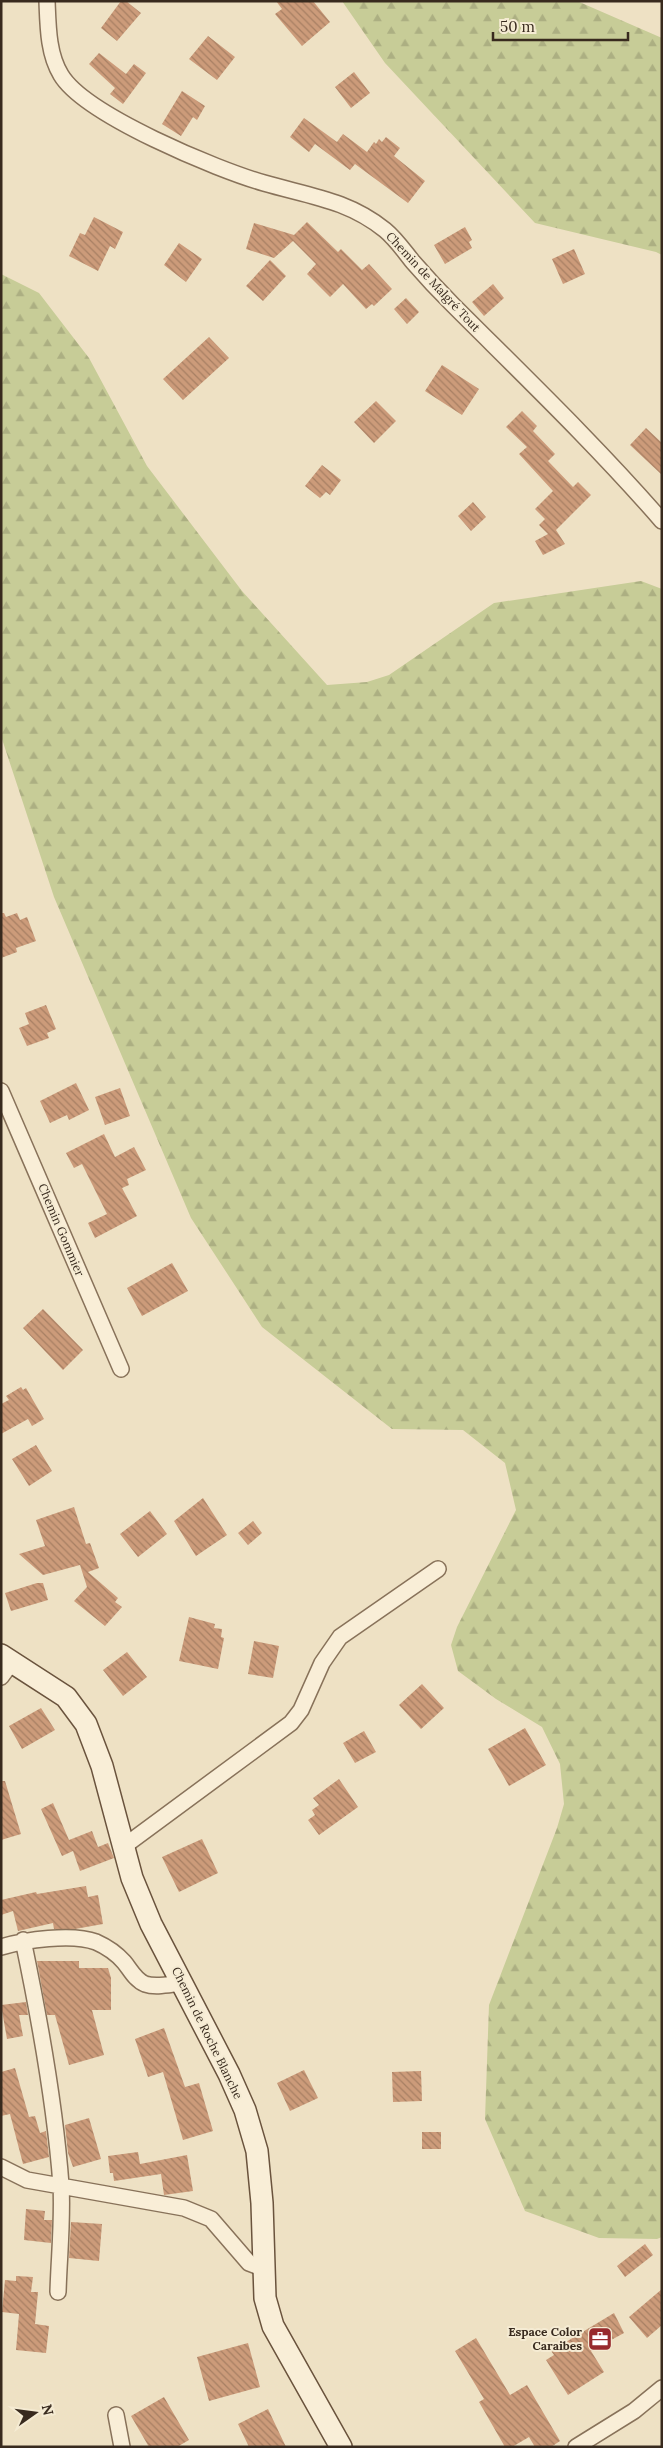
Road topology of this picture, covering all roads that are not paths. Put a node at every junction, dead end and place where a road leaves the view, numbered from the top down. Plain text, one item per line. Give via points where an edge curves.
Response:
1 (47, 1) edge
2 (662, 522) edge
3 (1, 1091) edge
4 (120, 1370) dead end
5 (438, 1570) dead end
6 (5, 1665) edge
7 (123, 1847) junction
8 (23, 1940) junction
9 (1, 1947) edge
10 (183, 1983) junction
11 (1, 2167) edge
12 (61, 2188) junction
13 (262, 2268) junction
14 (58, 2292) dead end
15 (662, 2388) edge
16 (116, 2415) dead end
17 (122, 2447) edge
18 (341, 2447) edge
19 (576, 2447) edge

1 - 2 street, Chemin de Malgré Tout via 53,54 60,74 71,89 90,104 187,154 261,182 349,206 366,215 387,232 430,281
3 - 4 street, Chemin Gommier
5 - 7 street via 340,1637 322,1662 301,1710 291,1723
6 - 7 main road, Chemin de Roche Blanche via 66,1697 86,1724 102,1766
7 - 10 main road, Chemin de Roche Blanche via 151,1924
8 - 9 street
8 - 10 street via 78,1938 95,1942 122,1960 144,1984
8 - 12 street via 43,2049
10 - 13 main road, Chemin de Roche Blanche via 245,2110 256,2151 262,2203
11 - 12 street via 27,2180
12 - 13 street via 184,2208 211,2219 249,2263
12 - 14 street
13 - 18 main road, Chemin de Roche Blanche via 265,2298 273,2326
15 - 19 street via 634,2411
16 - 17 street

